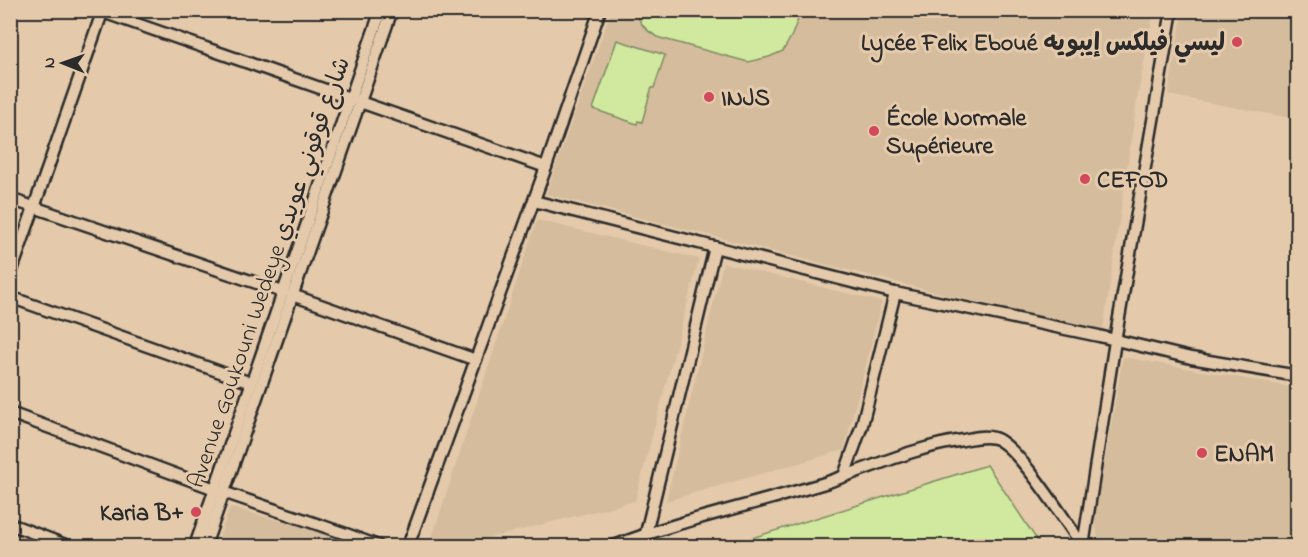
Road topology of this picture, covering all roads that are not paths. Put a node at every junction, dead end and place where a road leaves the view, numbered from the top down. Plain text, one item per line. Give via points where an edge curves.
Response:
1 (381, 10) edge
2 (392, 10) edge
3 (600, 10) edge
4 (1172, 10) edge
5 (101, 11) edge
6 (355, 100) junction
7 (546, 167) junction
8 (10, 199) edge
9 (534, 201) junction
10 (35, 208) junction
11 (716, 247) junction
12 (10, 276) edge
13 (288, 293) junction
14 (895, 293) junction
15 (10, 297) edge
16 (1115, 341) junction
17 (476, 360) junction
18 (1298, 376) edge
19 (251, 383) junction
20 (10, 413) edge
21 (844, 476) junction
22 (219, 491) junction
23 (10, 524) edge
24 (646, 533) junction
25 (68, 546) edge
26 (195, 546) edge
27 (205, 546) edge
28 (378, 546) edge
29 (408, 546) edge
30 (614, 546) edge
31 (1083, 546) edge

1 - 6 street, Avenue Goukouni Wedeye شارع قوقوني عويدي
2 - 6 street, Avenue Goukouni Wedeye شارع قوقوني عويدي
3 - 7 street
4 - 16 street
5 - 6 street
5 - 10 street
6 - 7 street
6 - 13 street, Avenue Goukouni Wedeye شارع قوقوني عويدي
7 - 9 street
8 - 10 street
9 - 11 street
9 - 17 street
10 - 12 street
10 - 13 street
11 - 14 street
11 - 24 street
13 - 17 street
13 - 19 street, Avenue Goukouni Wedeye شارع قوقوني عويدي
13 - 22 street, Avenue Goukouni Wedeye شارع قوقوني عويدي
14 - 16 street
14 - 21 street via 862,425
15 - 19 street
16 - 18 street
16 - 31 street
17 - 29 street
19 - 22 street, Avenue Goukouni Wedeye شارع قوقوني عويدي
20 - 22 street
21 - 24 street
21 - 31 street via 935,444 994,437 1020,460
22 - 26 street, Avenue Goukouni Wedeye شارع قوقوني عويدي
22 - 27 street, Avenue Goukouni Wedeye شارع قوقوني عويدي
22 - 28 street
23 - 25 street
24 - 30 street

